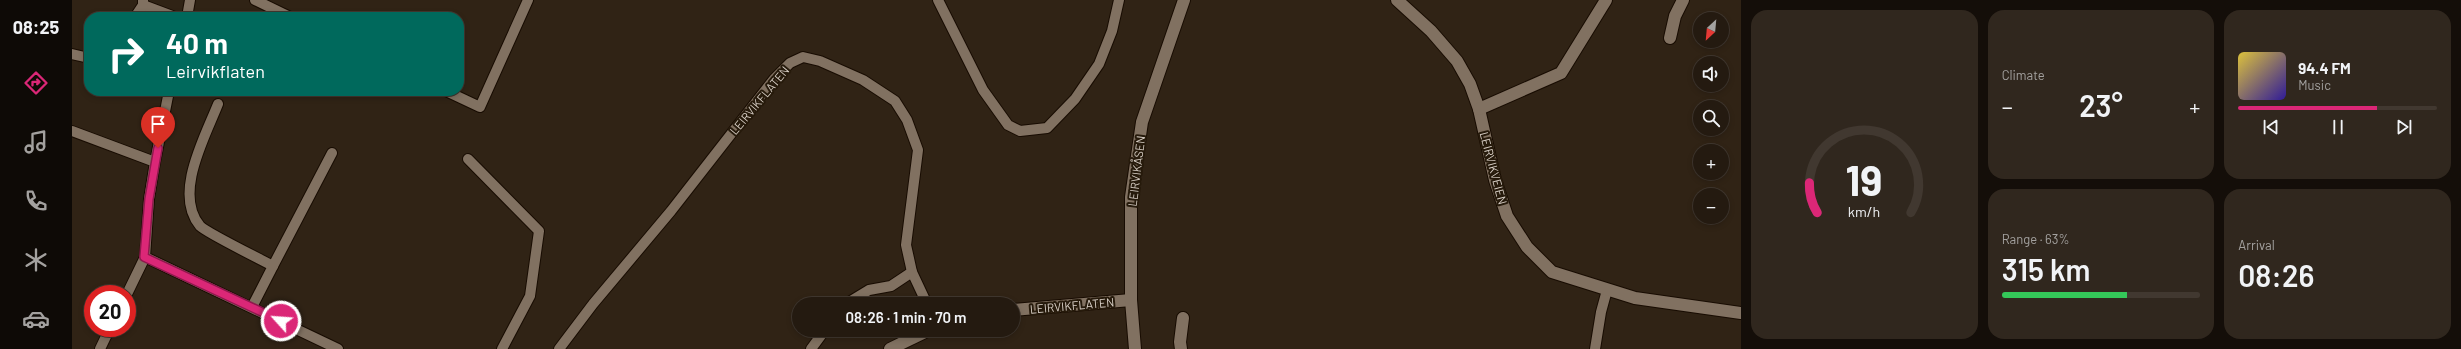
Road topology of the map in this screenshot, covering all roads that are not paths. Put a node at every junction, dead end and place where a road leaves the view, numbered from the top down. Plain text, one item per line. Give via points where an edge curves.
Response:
1 (190, 0) edge
2 (255, 0) edge
3 (528, 0) edge
4 (938, 0) edge
5 (1119, 0) edge
6 (1184, 0) edge
7 (1397, 0) edge
8 (1606, 0) edge
9 (1683, 0) edge
10 (143, 3) edge
11 (138, 12) edge
12 (164, 12) edge
13 (188, 12) edge
14 (280, 12) edge
15 (1670, 38) dead end
16 (72, 54) edge
17 (84, 57) edge
18 (168, 96) edge
19 (457, 96) edge
20 (218, 104) dead end
21 (1479, 109) junction
22 (72, 131) edge
23 (332, 153) dead end
24 (468, 159) dead end
25 (155, 162) junction
26 (144, 257) junction
27 (273, 266) junction
28 (912, 272) junction
29 (130, 285) edge
30 (1607, 290) junction
31 (858, 297) edge
32 (924, 297) edge
33 (1131, 300) junction
34 (252, 307) junction
35 (1020, 309) edge
36 (1741, 313) edge
37 (1183, 318) dead end
38 (106, 337) edge
39 (820, 337) edge
40 (915, 337) edge
41 (100, 349) edge
42 (338, 349) edge
43 (502, 349) edge
44 (559, 349) edge
45 (812, 349) edge
46 (890, 349) edge
47 (1135, 349) edge
48 (1181, 349) edge
49 (1595, 349) edge

1 - 13 lane
2 - 14 lane
3 - 19 lane via 480,107
4 - 5 lane via 983,90 1008,125 1020,131 1047,128 1075,99 1099,64 1112,31
6 - 33 street, LEIRVIKÅSEN via 1142,122 1131,197
7 - 21 street, LEIRVIKVEIEN via 1431,31 1457,62 1470,84
8 - 21 street via 1561,73
9 - 15 street via 1675,16
10 - 11 lane
10 - 12 lane
16 - 17 lane
18 - 25 lane
20 - 27 lane via 194,169 189,188 189,202 200,226
21 - 30 street, LEIRVIKVEIEN via 1495,180 1507,216 1527,247 1552,272
22 - 25 lane
23 - 27 lane
24 - 43 lane via 539,231 530,296
25 - 26 lane
26 - 29 lane
26 - 34 lane
27 - 34 lane
28 - 31 lane via 891,286 869,290
28 - 32 lane, LEIRVIKFLATEN
28 - 44 lane, LEIRVIKFLATEN via 906,245 918,150 907,120 895,101 863,80 820,61 803,57 790,63 774,79 671,212 593,304
30 - 36 street, LEIRVIKVEIEN via 1635,298
30 - 49 lane via 1600,312
33 - 35 street, LEIRVIKFLATEN
33 - 47 street, LEIRVIKÅSEN
34 - 42 lane
37 - 48 street
38 - 41 lane
39 - 45 lane
40 - 46 street

